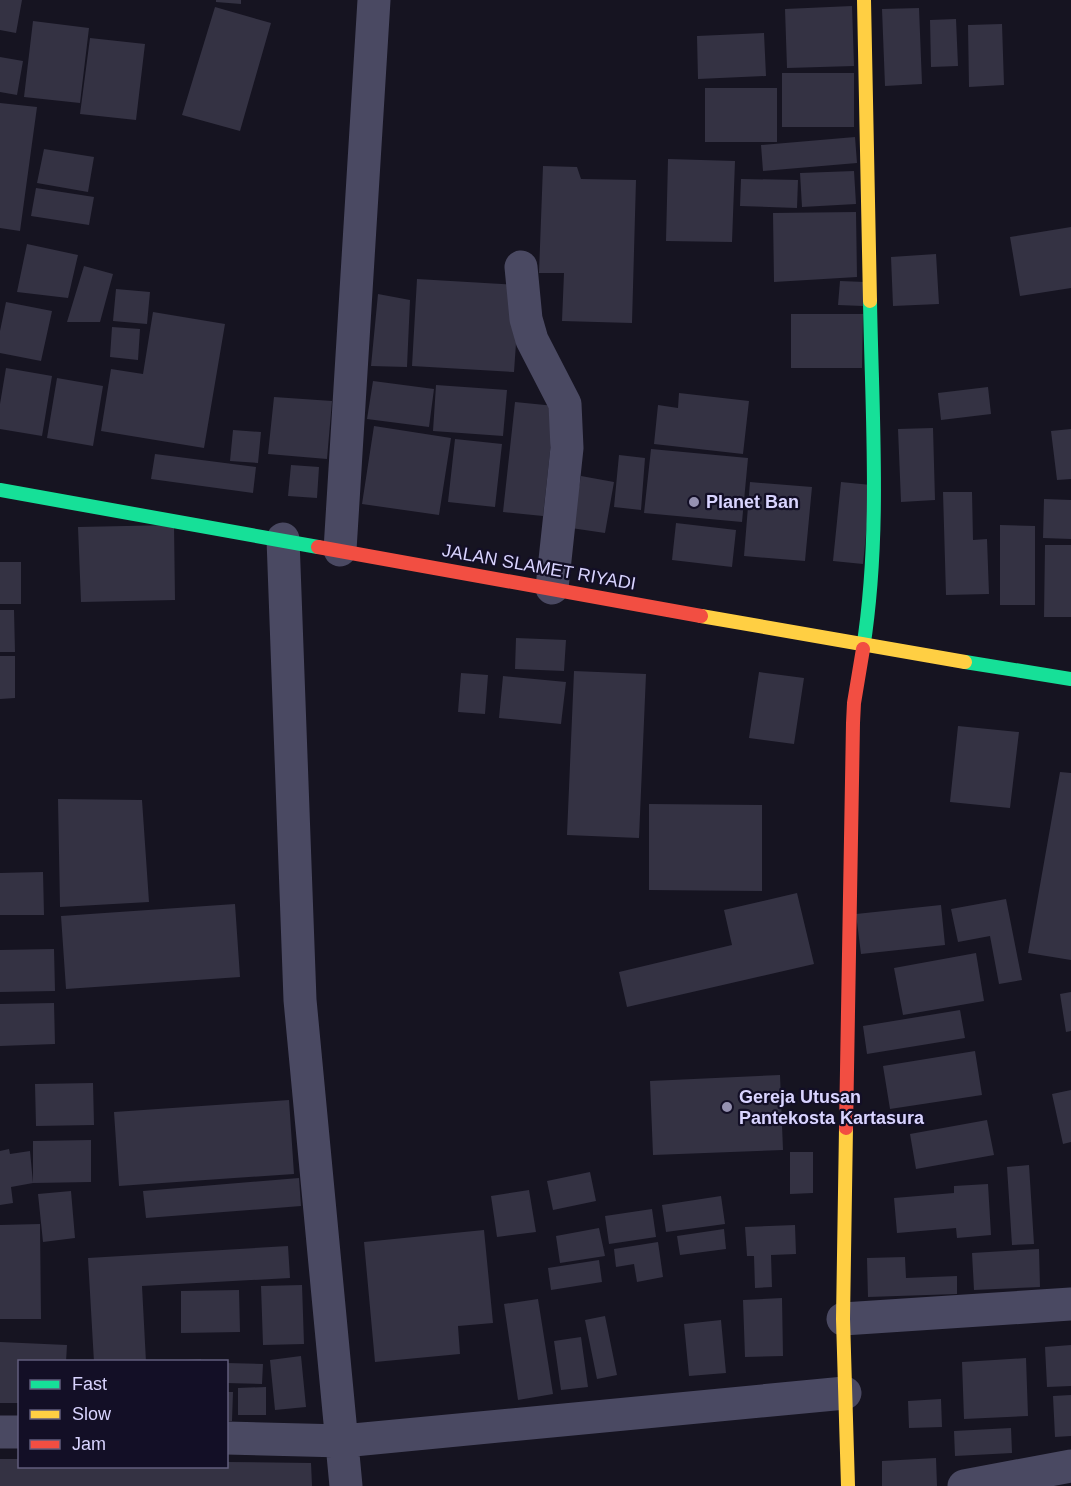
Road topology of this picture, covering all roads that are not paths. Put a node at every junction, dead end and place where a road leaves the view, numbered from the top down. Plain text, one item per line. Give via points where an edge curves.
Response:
1 (374, 0) edge
2 (864, 0) edge
3 (521, 267) dead end
4 (0, 490) edge
5 (283, 539) junction
6 (340, 550) junction
7 (552, 588) junction
8 (864, 645) junction
9 (1071, 679) edge
10 (1071, 1304) edge
11 (843, 1319) junction
12 (845, 1394) junction
13 (0, 1432) edge
14 (18, 1432) edge
15 (228, 1438) edge
16 (343, 1441) junction
17 (1071, 1466) edge
18 (346, 1486) edge
19 (848, 1486) edge
20 (964, 1486) edge

1 - 6 street
2 - 8 street via 874,499
3 - 7 street via 532,340 566,404 567,448
4 - 5 street, JALAN SLAMET RIYADI
5 - 6 street, JALAN SLAMET RIYADI
5 - 16 street via 300,1000
6 - 7 street, JALAN SLAMET RIYADI
7 - 8 street, JALAN SLAMET RIYADI
8 - 9 street, JALAN SLAMET RIYADI
8 - 11 street via 853,723
10 - 11 street
11 - 12 street
12 - 16 street
12 - 19 street
13 - 14 street
15 - 16 street
16 - 18 street
17 - 20 street

